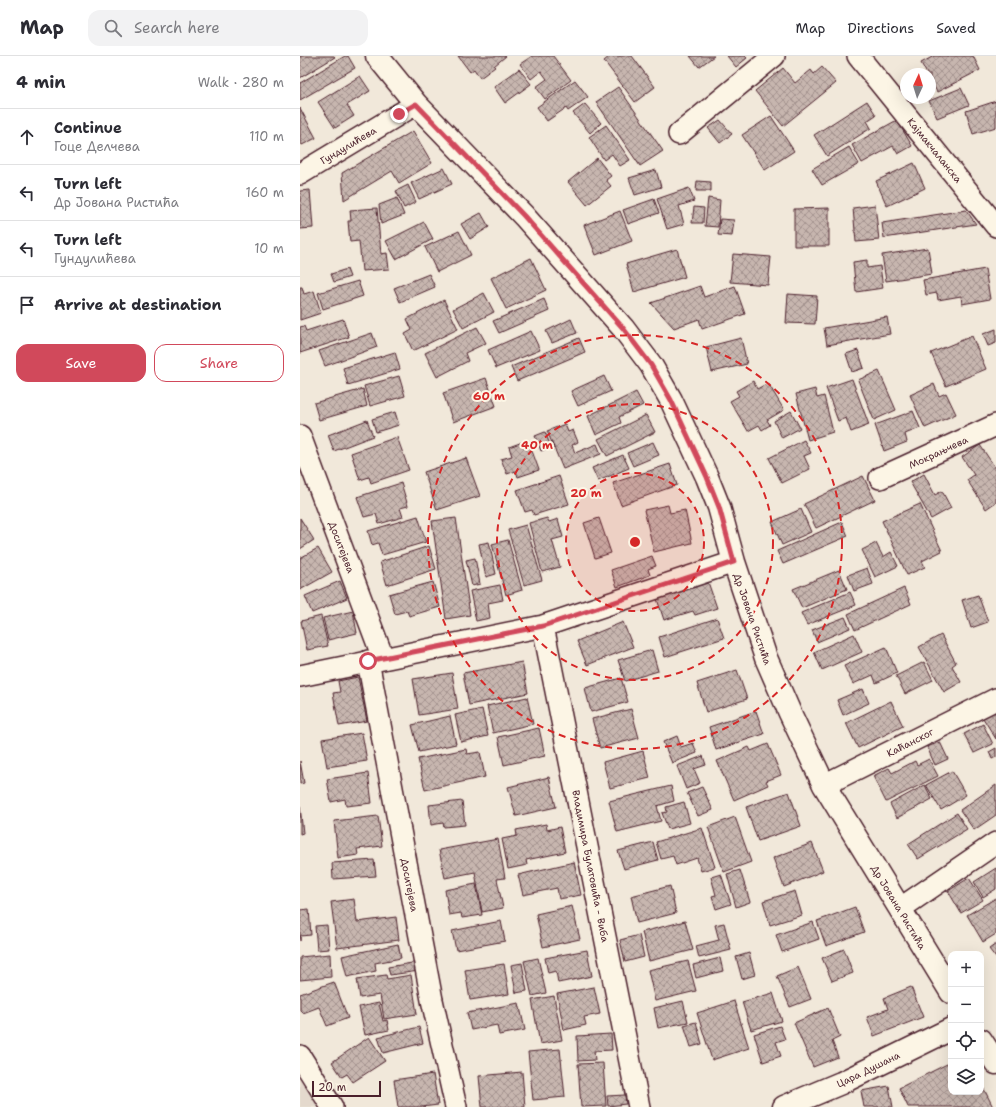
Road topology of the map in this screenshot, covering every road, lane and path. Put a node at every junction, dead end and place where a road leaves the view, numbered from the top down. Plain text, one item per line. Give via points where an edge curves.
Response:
1 (377, 56) edge
2 (774, 56) edge
3 (858, 56) edge
4 (416, 104) junction
5 (679, 134) dead end
6 (300, 174) edge
7 (996, 226) edge
8 (996, 425) edge
9 (300, 436) edge
10 (880, 478) dead end
11 (734, 562) junction
12 (543, 626) junction
13 (376, 660) junction
14 (300, 676) edge
15 (996, 699) edge
16 (824, 785) junction
17 (996, 843) edge
18 (901, 908) junction
19 (948, 987) edge
20 (948, 1030) edge
21 (984, 1045) edge
22 (300, 1056) edge
23 (996, 1063) edge
24 (332, 1107) edge
25 (456, 1107) edge
26 (639, 1107) edge
27 (784, 1107) edge

1 - 4 street, Др Јована Ристића
2 - 5 street
3 - 7 street, Кајмакчаланска
4 - 6 street, Гундулићева
4 - 11 street, Др Јована Ристића via 524,216 623,328 651,365 671,400 707,477 719,507
8 - 10 street, Мокрањчева
9 - 13 street, Доситејева
11 - 12 street
11 - 16 street, Др Јована Ристића via 766,658
12 - 13 street
12 - 26 street, Владимира Булатовића - Виба
13 - 14 street
13 - 25 street, Доситејева via 432,1000
15 - 16 street, Каћанског
16 - 18 street, Др Јована Ристића
17 - 18 street
18 - 19 street, Др Јована Ристића
20 - 27 street, Цара Душана via 841,1083
21 - 23 street
22 - 24 street

